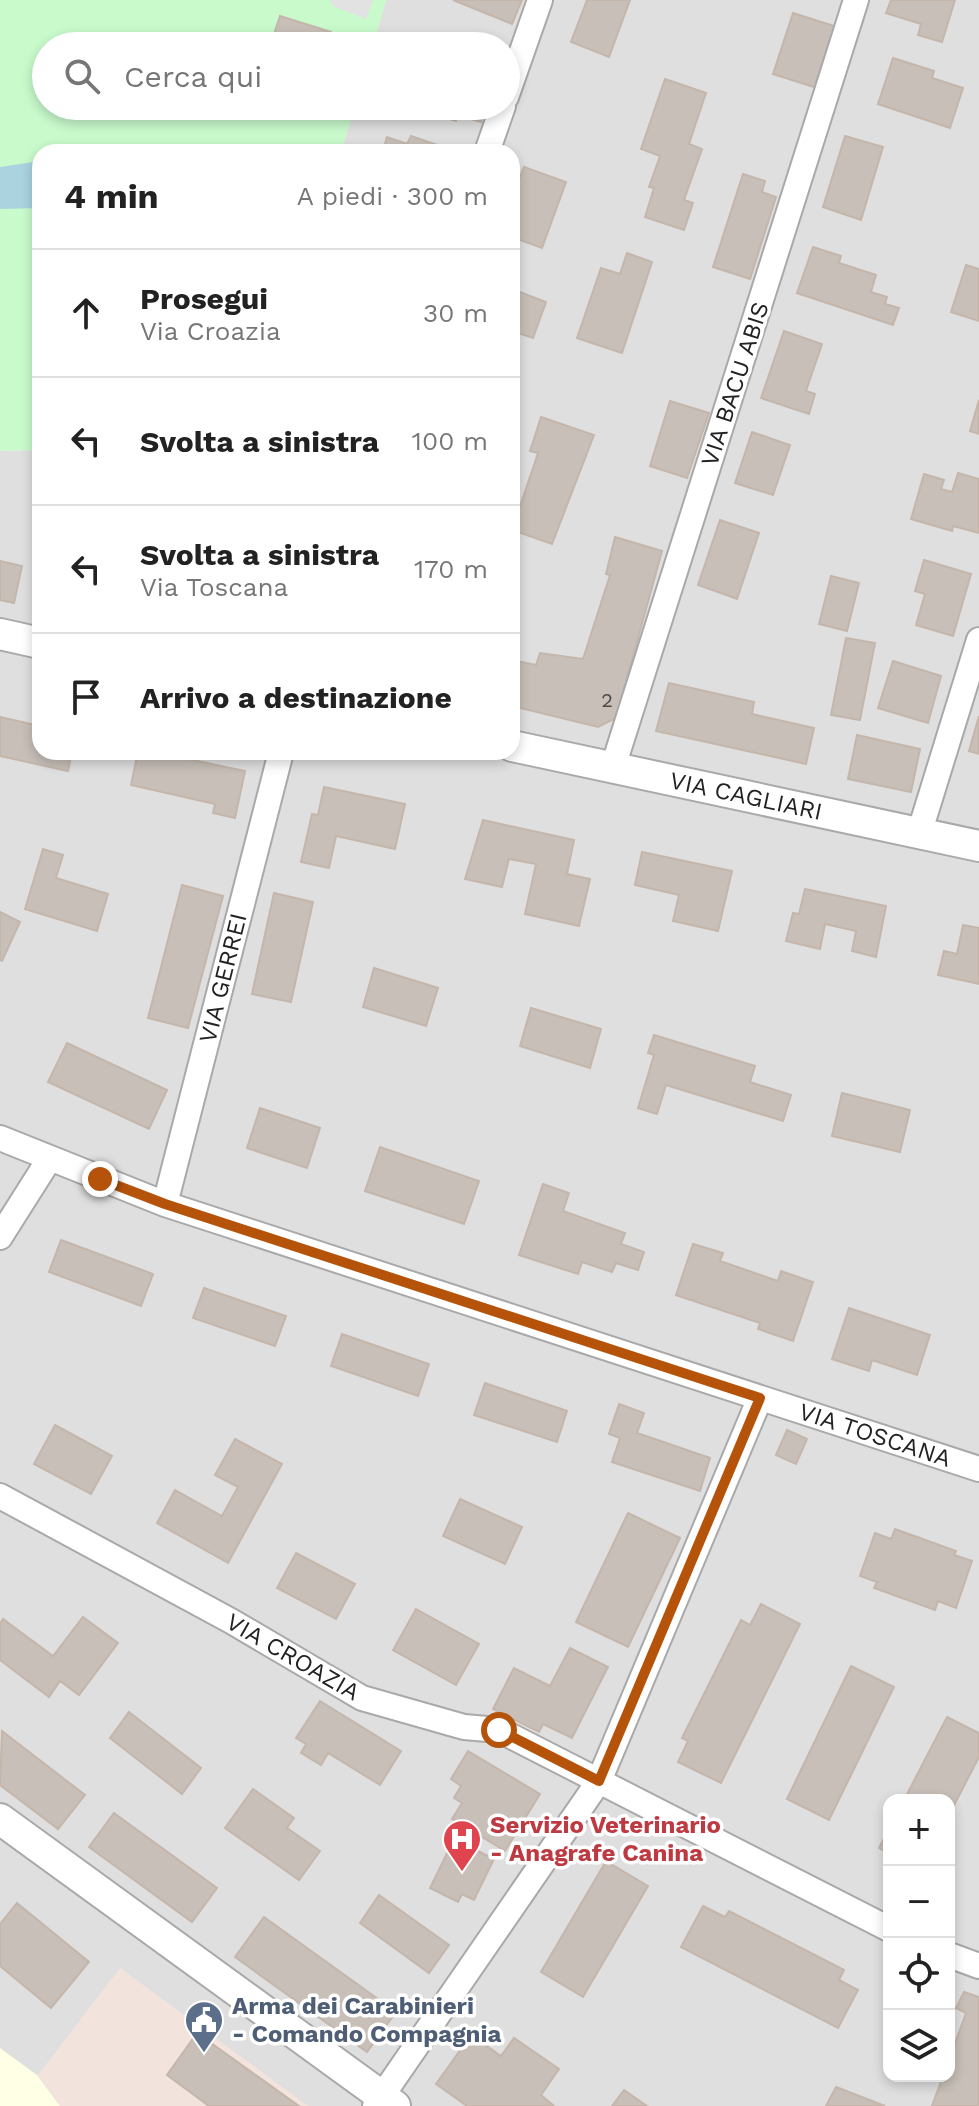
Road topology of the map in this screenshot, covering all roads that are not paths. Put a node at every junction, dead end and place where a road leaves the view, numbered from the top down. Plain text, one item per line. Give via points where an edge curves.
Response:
1 (540, 0) edge
2 (856, 0) edge
3 (520, 57) edge
4 (498, 120) edge
5 (490, 144) edge
6 (0, 634) edge
7 (979, 640) edge
8 (32, 641) edge
9 (520, 748) edge
10 (279, 760) edge
11 (613, 767) junction
12 (919, 834) junction
13 (979, 846) edge
14 (0, 1138) edge
15 (50, 1158) junction
16 (165, 1204) junction
17 (0, 1237) edge
18 (760, 1398) junction
19 (979, 1469) edge
20 (0, 1496) edge
21 (599, 1781) junction
22 (0, 1819) edge
23 (883, 1926) edge
24 (955, 1957) edge
25 (979, 1966) edge
26 (384, 2103) edge

1 - 3 street
2 - 11 street, VIA BACU ABIS
4 - 5 street
6 - 8 street
7 - 12 street
9 - 11 street, VIA CAGLIARI
10 - 16 street, VIA GERREI
11 - 12 street, VIA CAGLIARI
12 - 13 street, VIA CAGLIARI
14 - 15 street, VIA TOSCANA
15 - 16 street, VIA TOSCANA
15 - 17 street
16 - 18 street, VIA TOSCANA
18 - 19 street, VIA TOSCANA
18 - 21 street
20 - 21 street, VIA CROAZIA via 362,1698 464,1727 499,1730
21 - 23 street, VIA CROAZIA
21 - 26 street
22 - 26 street
24 - 25 street

